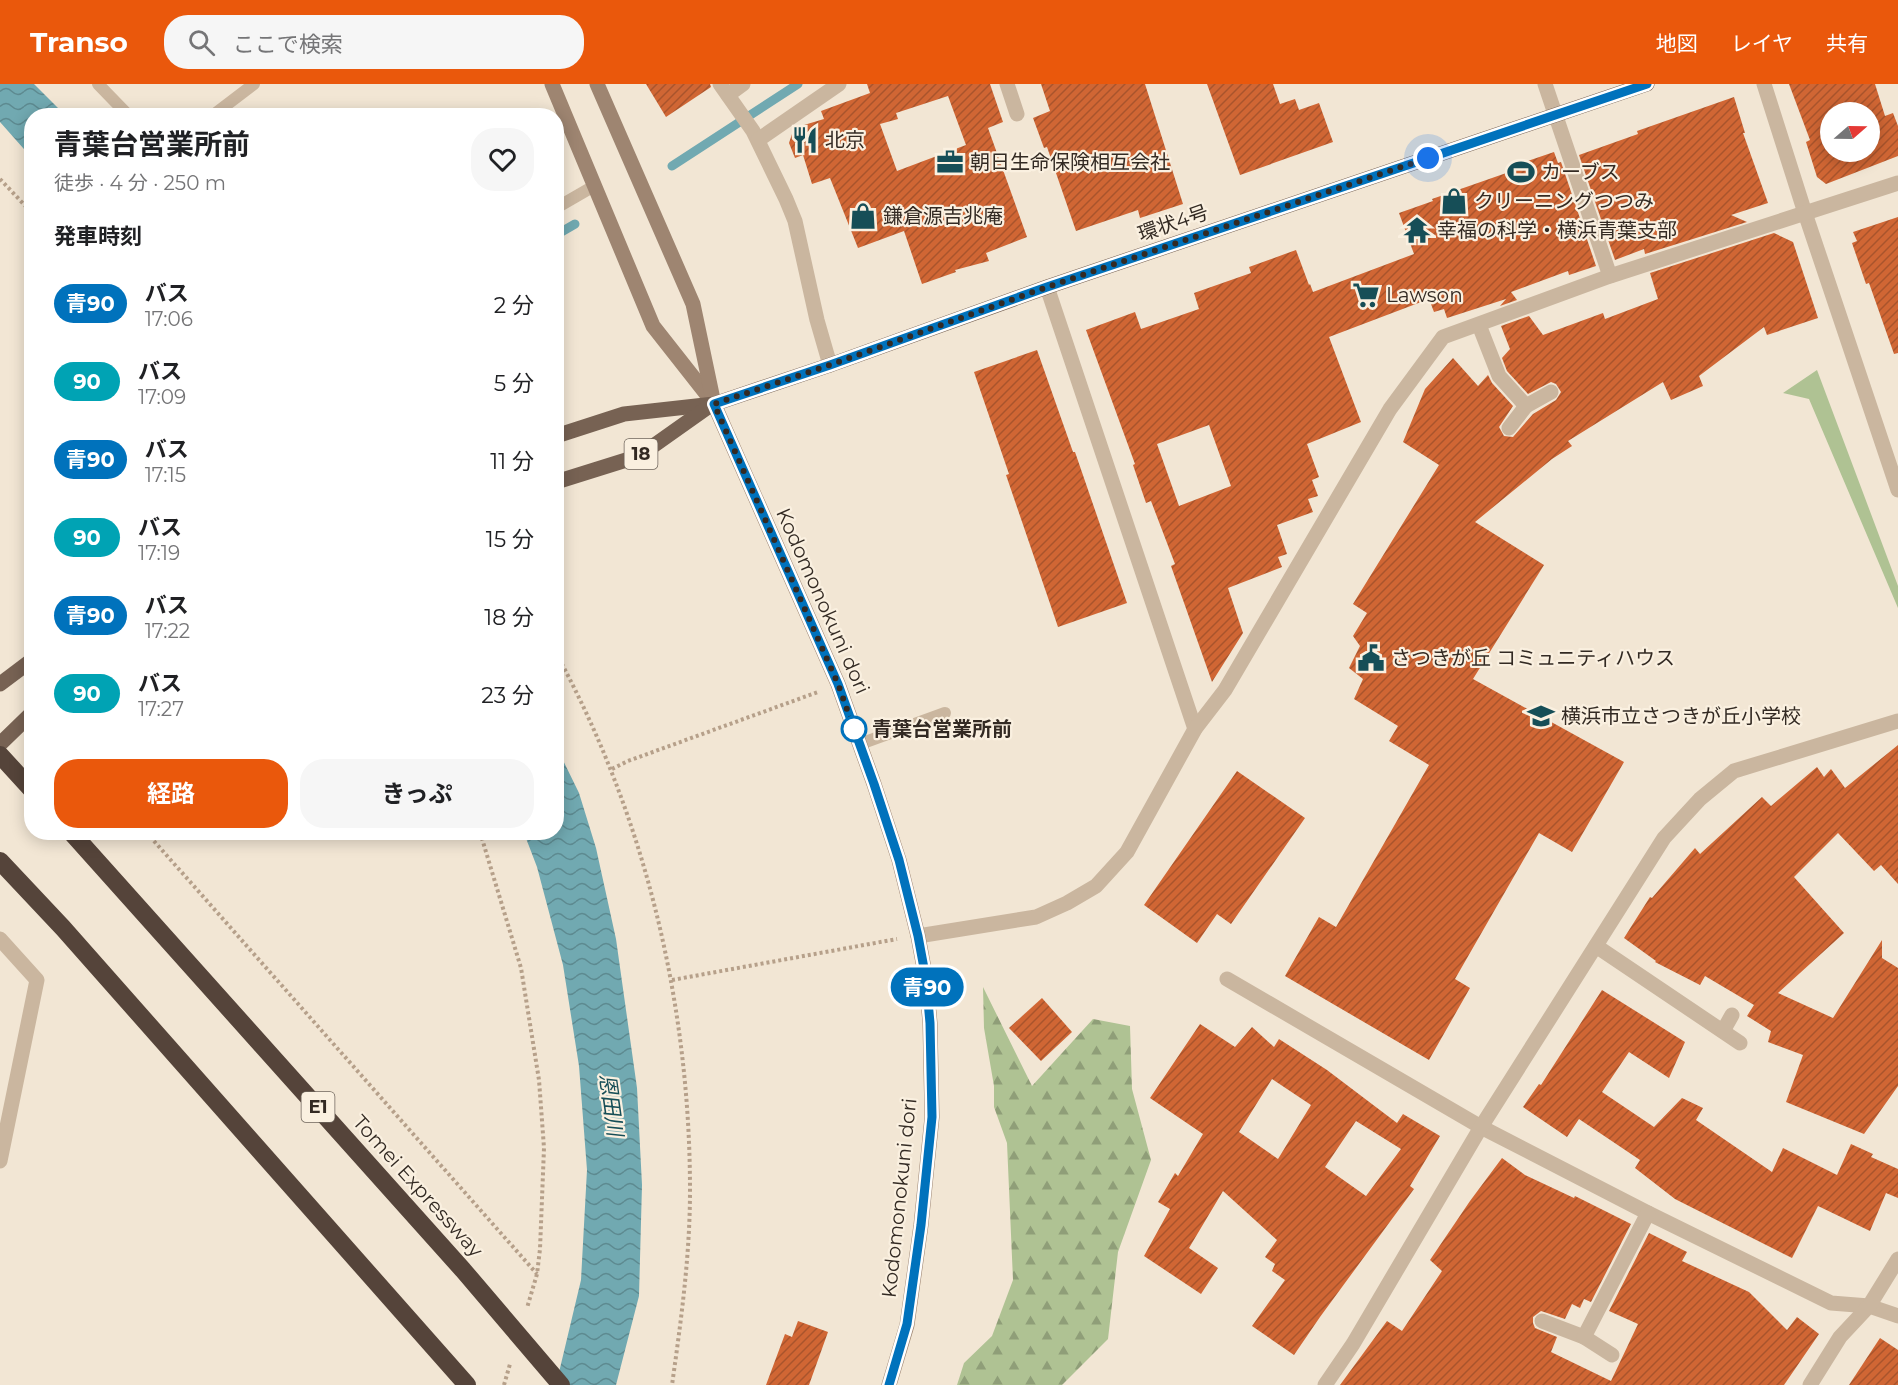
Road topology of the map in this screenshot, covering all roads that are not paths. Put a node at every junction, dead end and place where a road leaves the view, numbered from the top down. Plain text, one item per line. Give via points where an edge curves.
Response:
1 (98, 84) edge
2 (254, 84) edge
3 (552, 84) edge
4 (597, 84) edge
5 (742, 84) edge
6 (839, 84) edge
7 (1007, 84) edge
8 (1545, 84) edge
9 (1647, 84) edge
10 (1764, 84) edge
11 (724, 89) edge
12 (121, 108) edge
13 (222, 108) edge
14 (562, 108) edge
15 (564, 113) edge
16 (1017, 114) dead end
17 (1555, 115) junction
18 (758, 140) junction
19 (1898, 183) edge
20 (594, 186) junction
21 (564, 203) edge
22 (1805, 213) junction
23 (1610, 276) junction
24 (1047, 287) junction
25 (1479, 325) junction
26 (830, 365) junction
27 (1551, 393) dead end
28 (714, 404) junction
29 (1527, 406) junction
30 (1509, 428) dead end
31 (564, 433) edge
32 (564, 479) edge
33 (1898, 490) edge
34 (24, 665) edge
35 (2, 679) edge
36 (945, 714) dead end
37 (24, 721) edge
38 (1898, 721) edge
39 (1195, 729) junction
40 (0, 744) edge
41 (860, 744) junction
42 (0, 756) edge
43 (24, 782) edge
44 (78, 840) edge
45 (0, 861) edge
46 (918, 936) junction
47 (0, 939) edge
48 (1596, 946) junction
49 (1227, 979) dead end
50 (1732, 1015) dead end
51 (1723, 1031) junction
52 (1740, 1043) dead end
53 (1481, 1127) junction
54 (0, 1161) edge
55 (1648, 1213) junction
56 (1898, 1259) edge
57 (1869, 1306) junction
58 (1898, 1316) edge
59 (1542, 1321) dead end
60 (1584, 1338) junction
61 (1612, 1355) dead end
62 (467, 1385) edge
63 (561, 1385) edge
64 (889, 1385) edge
65 (1325, 1385) edge
66 (1810, 1385) edge

1 - 12 lane
2 - 13 lane
3 - 14 main road, Kodomonokuni dori
4 - 28 main road, Kodomonokuni dori via 693,304
5 - 11 street
6 - 18 street
7 - 16 street
8 - 17 street
9 - 17 main road, 環状4号 / 18
10 - 22 street
11 - 18 street
15 - 20 main road, Kodomonokuni dori
17 - 23 street
17 - 24 main road, 環状4号 / 18
18 - 26 street via 795,221
19 - 22 street
20 - 21 lane
20 - 28 main road, Kodomonokuni dori via 653,326
22 - 23 street
22 - 33 street
23 - 25 street
24 - 26 main road, 環状4号 / 18
24 - 39 street
25 - 29 street via 1499,376
25 - 39 street via 1443,337 1390,409 1226,690
26 - 28 main road, 環状4号 / 18
27 - 29 street
28 - 31 main road, 18 via 624,414
28 - 32 main road, 18 via 639,456
28 - 41 main road, Kodomonokuni dori via 838,684
29 - 30 street
34 - 35 main road
36 - 41 lane
37 - 40 main road
38 - 48 street via 1734,771 1700,799 1664,838
39 - 46 street via 1127,852 1096,886 1036,916
41 - 46 main road, Kodomonokuni dori via 899,860
42 - 43 highway
44 - 63 highway, Tomei Expressway / E1, bridge
45 - 62 highway
46 - 64 main road, Kodomonokuni dori via 930,1023 932,1117 907,1324
47 - 54 street via 37,980
48 - 51 street
48 - 53 street
49 - 53 street
50 - 51 street
51 - 52 street
53 - 55 street
53 - 65 street
55 - 57 street via 1831,1303
55 - 60 street
56 - 57 street
57 - 58 street
57 - 66 street via 1840,1337
59 - 60 street
60 - 61 street

